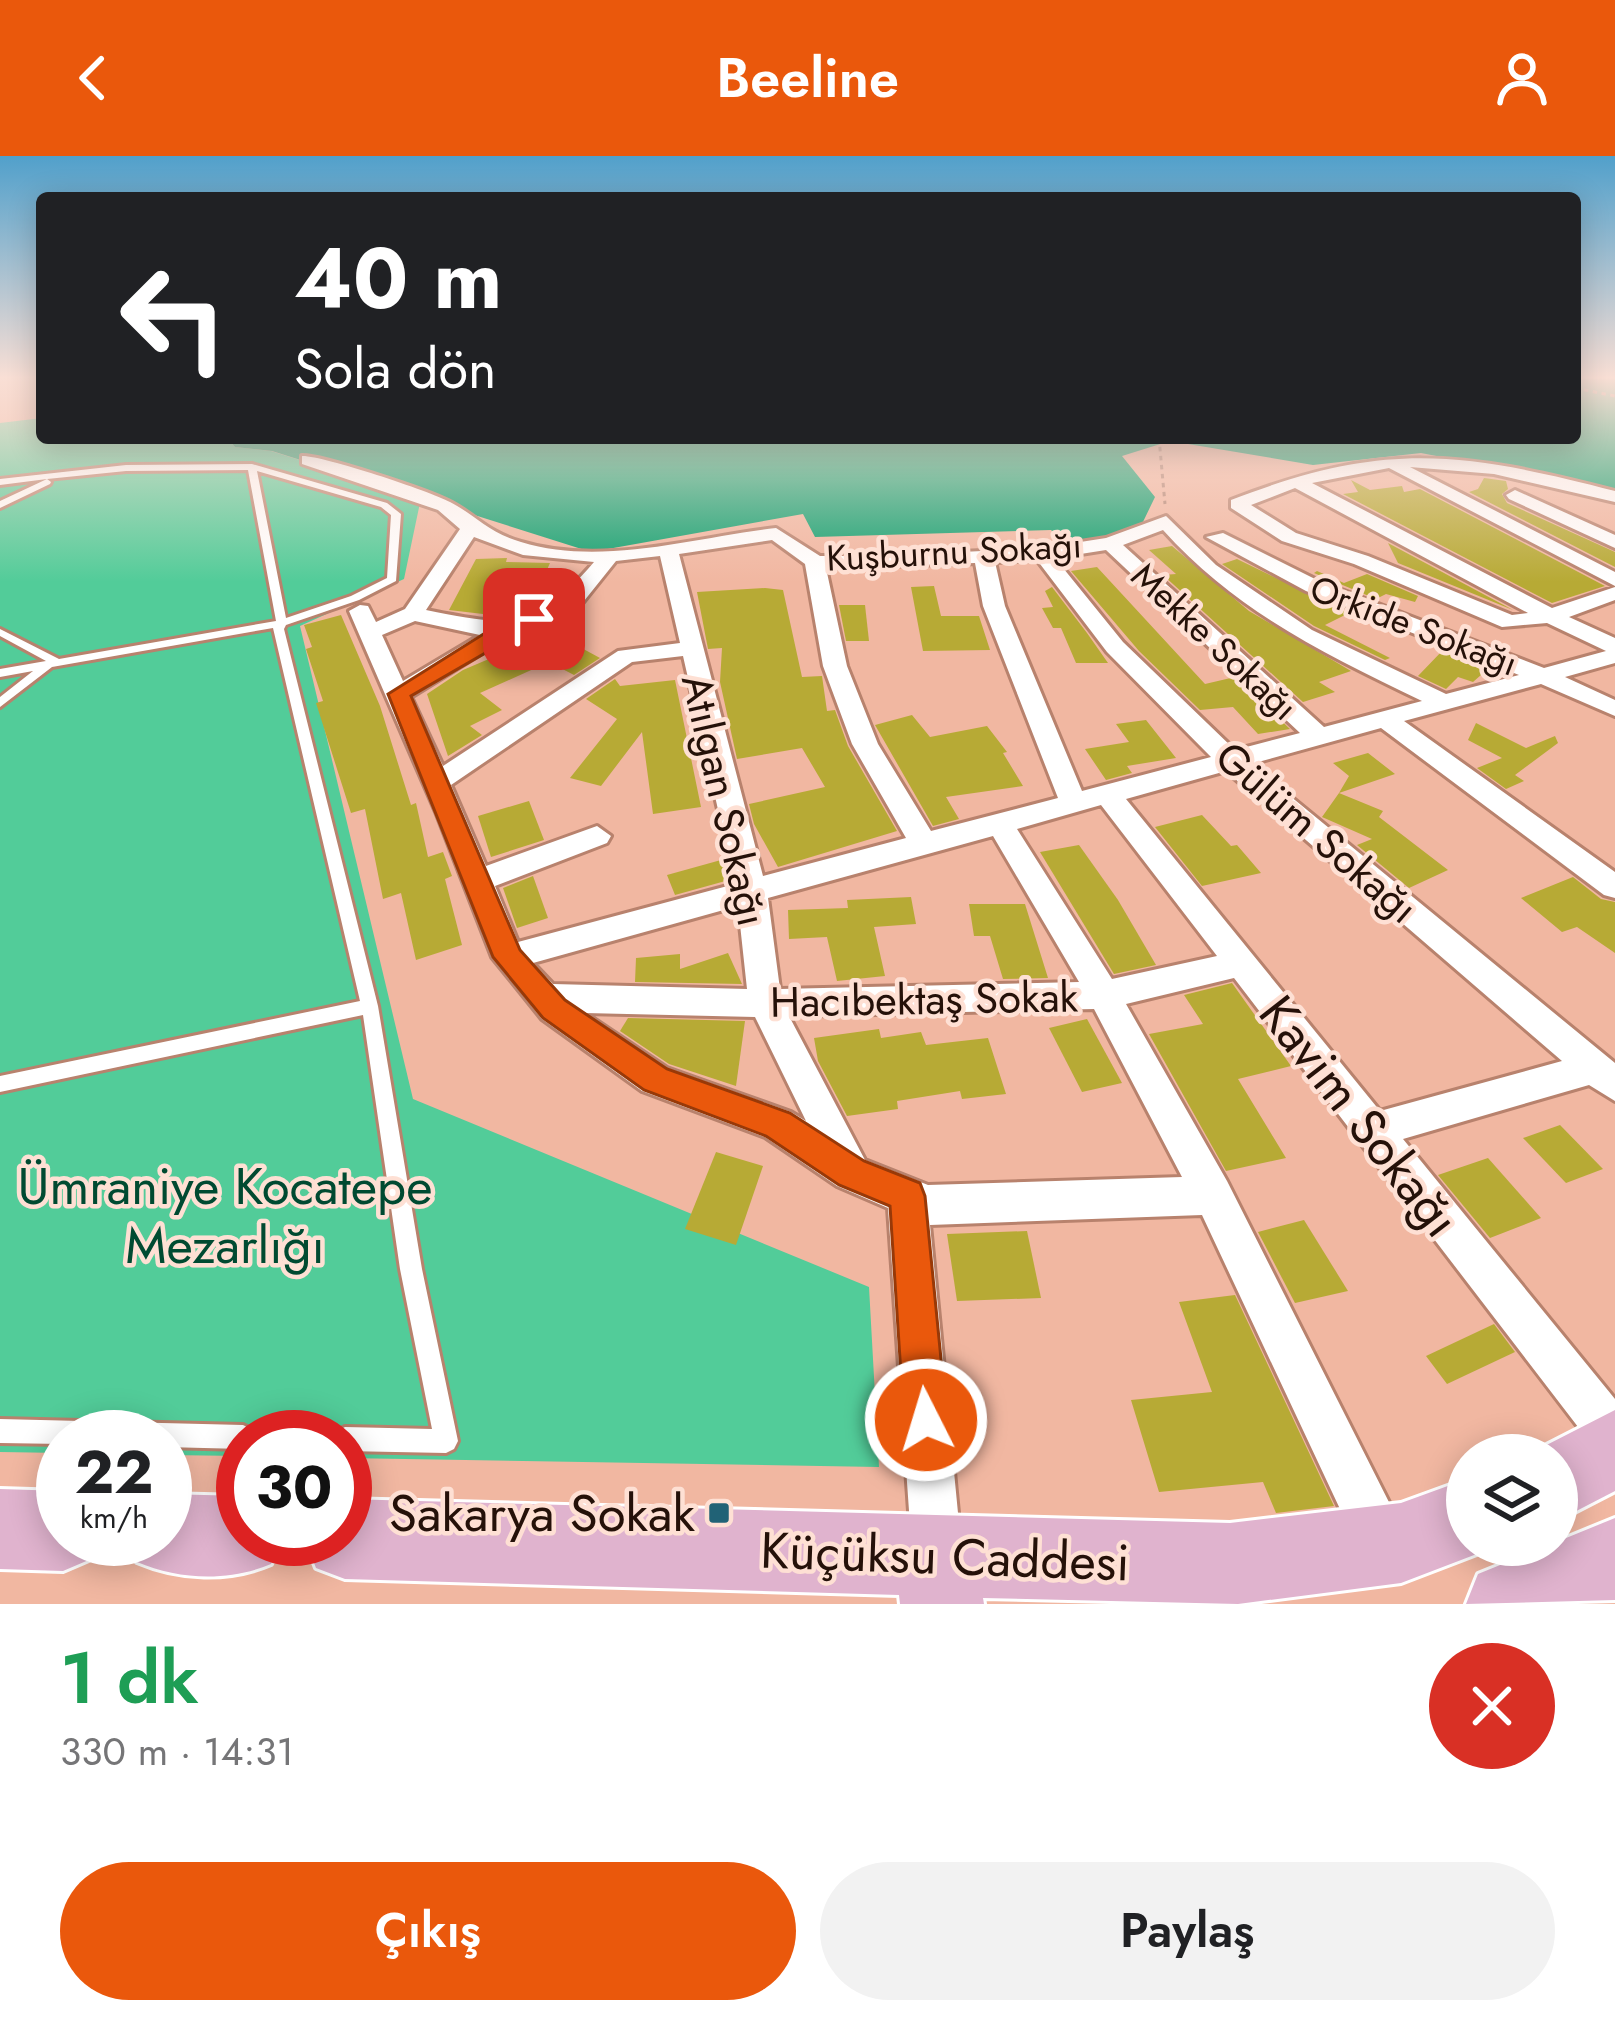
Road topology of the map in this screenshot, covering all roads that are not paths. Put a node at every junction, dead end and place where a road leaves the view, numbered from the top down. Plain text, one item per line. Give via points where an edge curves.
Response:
1 (308, 460) dead end
2 (1392, 464) junction
3 (252, 467) junction
4 (60, 475) junction
5 (0, 482) edge
6 (1297, 482) junction
7 (1515, 495) dead end
8 (1615, 497) edge
9 (0, 505) edge
10 (470, 528) junction
11 (1216, 537) dead end
12 (1615, 542) edge
13 (1110, 543) junction
14 (669, 552) junction
15 (612, 554) junction
16 (983, 554) junction
17 (1042, 554) junction
18 (815, 562) junction
19 (1615, 580) edge
20 (1615, 593) edge
21 (413, 614) junction
22 (1550, 616) junction
23 (282, 623) junction
24 (0, 632) edge
25 (500, 632) junction
26 (1615, 647) edge
27 (691, 648) junction
28 (1615, 656) edge
29 (54, 660) junction
30 (0, 673) edge
31 (1548, 675) junction
32 (399, 694) junction
33 (0, 703) edge
34 (1446, 703) junction
35 (1615, 709) edge
36 (1386, 719) junction
37 (1321, 737) junction
38 (1232, 762) junction
39 (437, 782) junction
40 (1091, 800) junction
41 (1000, 824) junction
42 (598, 836) dead end
43 (925, 844) junction
44 (478, 881) junction
45 (1615, 887) edge
46 (752, 891) junction
47 (508, 957) junction
48 (1240, 964) junction
49 (1104, 995) junction
50 (544, 998) junction
51 (765, 1003) junction
52 (370, 1006) junction
53 (1605, 1077) edge
54 (0, 1084) edge
55 (1371, 1131) junction
56 (851, 1173) junction
57 (1213, 1195) junction
58 (907, 1196) junction
59 (0, 1431) edge
60 (216, 1436) edge
61 (1615, 1436) edge
62 (372, 1440) edge
63 (1615, 1448) edge
64 (1578, 1470) edge
65 (1446, 1526) edge
66 (0, 1529) edge
67 (36, 1530) edge
68 (372, 1541) edge
69 (1384, 1545) junction
70 (1615, 1558) edge
71 (939, 1580) edge
72 (1508, 1604) edge

1 - 10 street, Kuşburnu Sokağı via 445,506
2 - 6 street
2 - 8 street via 1474,466
2 - 19 street
3 - 4 lane
3 - 23 lane
3 - 23 lane via 396,514 392,579
4 - 5 lane
4 - 9 lane
6 - 22 street
6 - 22 street via 1237,504 1289,536 1510,622
7 - 12 street
10 - 15 street, Kuşburnu Sokağı via 524,550
10 - 21 street
11 - 31 street, Orkide Sokağı via 1287,578
13 - 17 street, Kuşburnu Sokağı
13 - 34 street, Kuşburnu Sokağı via 1166,522 1209,569 1304,635
13 - 37 street, Mekke Sokağı
14 - 15 street, Kuşburnu Sokağı
14 - 18 street, Kuşburnu Sokağı via 776,534
14 - 27 street, Atılgan Sokağı
15 - 25 street via 568,606
16 - 17 street, Kuşburnu Sokağı
16 - 18 street, Kuşburnu Sokağı
16 - 40 street, Kavim Sokağı via 994,606
17 - 38 street, Gülüm Sokağı via 1115,647
18 - 43 street via 835,666 866,744
20 - 22 street
21 - 25 street
21 - 32 street via 365,622
22 - 26 street
23 - 29 lane
23 - 52 lane
24 - 29 lane
25 - 32 street
27 - 39 street via 626,656
27 - 46 street, Atılgan Sokağı
28 - 31 street
29 - 30 lane
29 - 33 lane
31 - 34 street
31 - 35 street, Orkide Sokağı
32 - 39 street
34 - 36 street
36 - 37 street
36 - 45 street
37 - 38 street
38 - 40 street
38 - 53 street, Gülüm Sokağı
39 - 44 street
40 - 41 street
40 - 48 street, Kavim Sokağı
41 - 43 street
41 - 49 street, Hacıbektaş Sokak
42 - 44 street
43 - 46 street
44 - 47 street
46 - 47 street
46 - 51 street, Atılgan Sokağı
47 - 50 street
48 - 49 street
48 - 55 street, Kavim Sokağı
49 - 51 street, Hacıbektaş Sokak
49 - 57 street
50 - 51 street, Hacıbektaş Sokak
50 - 56 street via 656,1080 778,1124
51 - 56 street, Atılgan Sokağı
52 - 54 lane
52 - 62 lane via 446,1441
53 - 55 street
55 - 61 street, Kavim Sokağı
56 - 58 street
57 - 58 street via 928,1205
57 - 69 street
58 - 71 street
59 - 60 lane
63 - 64 main road
65 - 69 main road, Küçüksu Caddesi
66 - 67 main road
68 - 71 main road, Küçüksu Caddesi
69 - 71 main road, Küçüksu Caddesi via 1230,1564
70 - 72 main road

